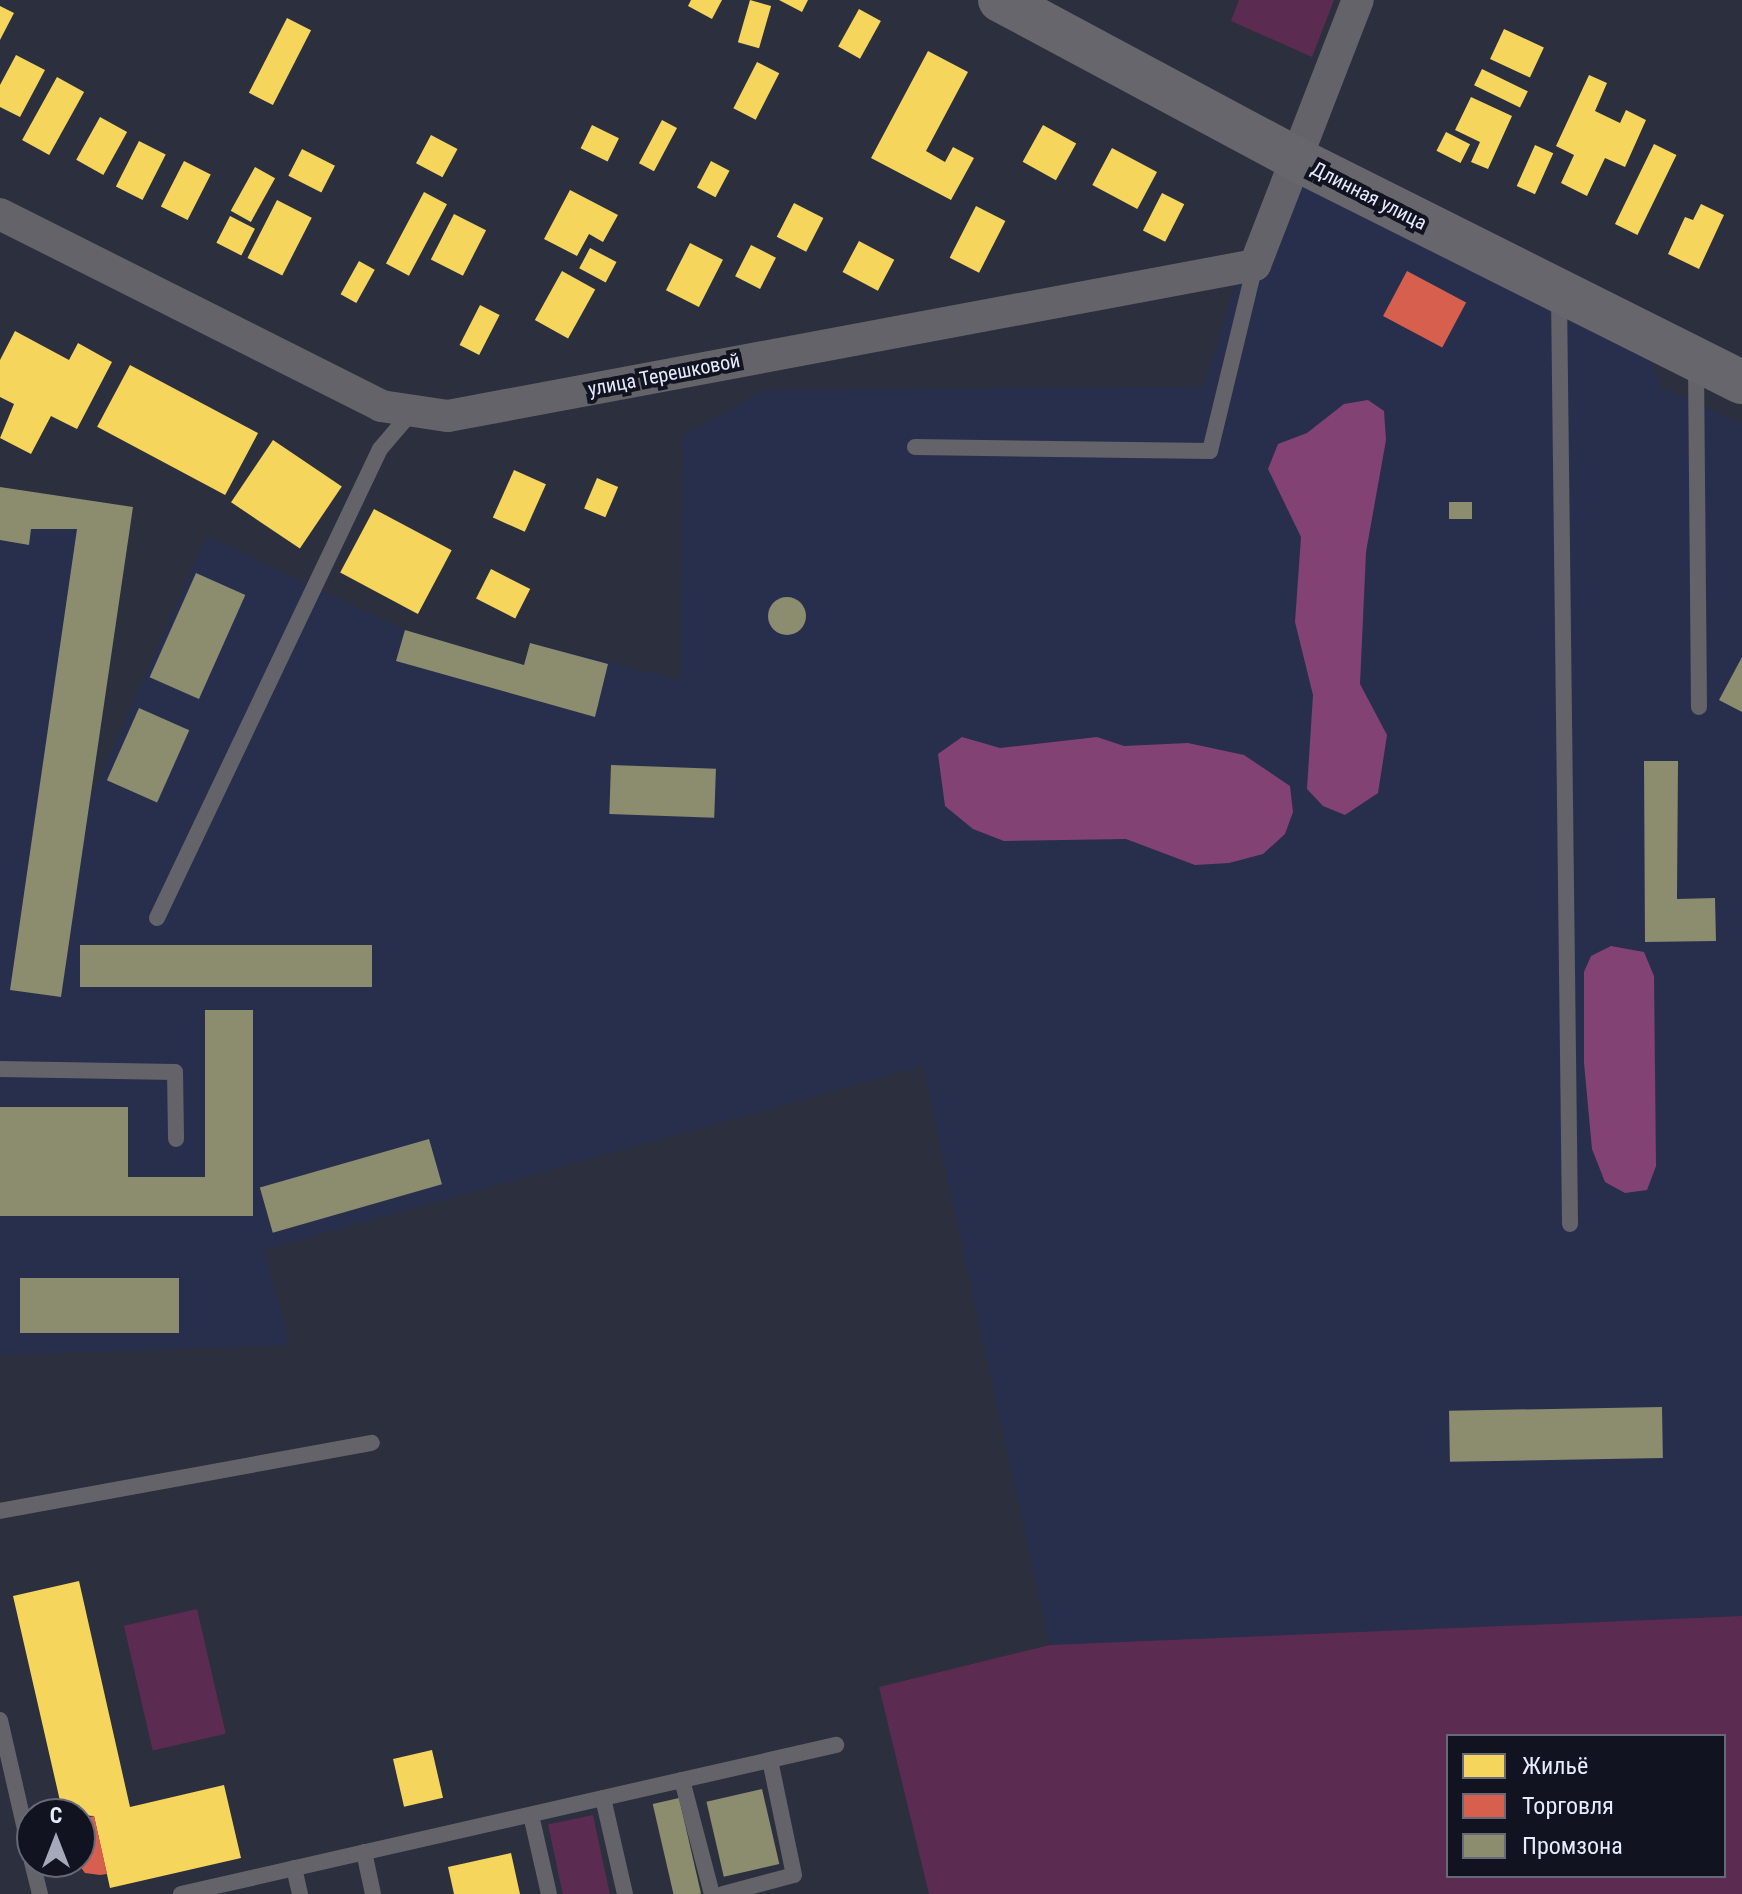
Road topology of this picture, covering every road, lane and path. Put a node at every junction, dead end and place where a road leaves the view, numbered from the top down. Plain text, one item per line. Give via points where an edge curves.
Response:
1 (1000, 0) edge
2 (1358, 0) edge
3 (1298, 160) junction
4 (0, 214) edge
5 (1255, 265) junction
6 (1559, 290) junction
7 (1696, 359) junction
8 (1742, 382) edge
9 (410, 414) junction
10 (915, 447) dead end
11 (1699, 707) dead end
12 (157, 918) dead end
13 (0, 1069) edge
14 (176, 1139) dead end
15 (1570, 1224) dead end
16 (372, 1443) dead end
17 (0, 1511) edge
18 (0, 1720) edge
19 (836, 1745) dead end
20 (770, 1760) junction
21 (682, 1780) junction
22 (18, 1798) edge
23 (603, 1798) junction
24 (531, 1815) junction
25 (364, 1852) junction
26 (294, 1868) junction
27 (181, 1894) edge
28 (300, 1894) edge
29 (373, 1894) edge
30 (549, 1894) edge
31 (625, 1894) edge
32 (712, 1894) edge
33 (723, 1894) edge

1 - 3 street, Длинная улица
2 - 3 street
3 - 5 street
3 - 6 street, Длинная улица
4 - 9 street, улица Терешковой via 323,380
5 - 9 street, улица Терешковой via 448,416
5 - 10 lane via 1210,451
6 - 7 street, Длинная улица
6 - 15 lane
7 - 8 street, Длинная улица
7 - 11 lane
9 - 12 lane via 380,449
13 - 14 lane via 175,1072
16 - 17 lane
18 - 22 lane
19 - 20 lane
20 - 21 lane
20 - 33 lane via 794,1875
21 - 23 lane
21 - 32 lane
23 - 24 lane
23 - 31 lane
24 - 25 lane
24 - 30 lane
25 - 26 lane
25 - 29 lane
26 - 27 lane
26 - 28 lane

